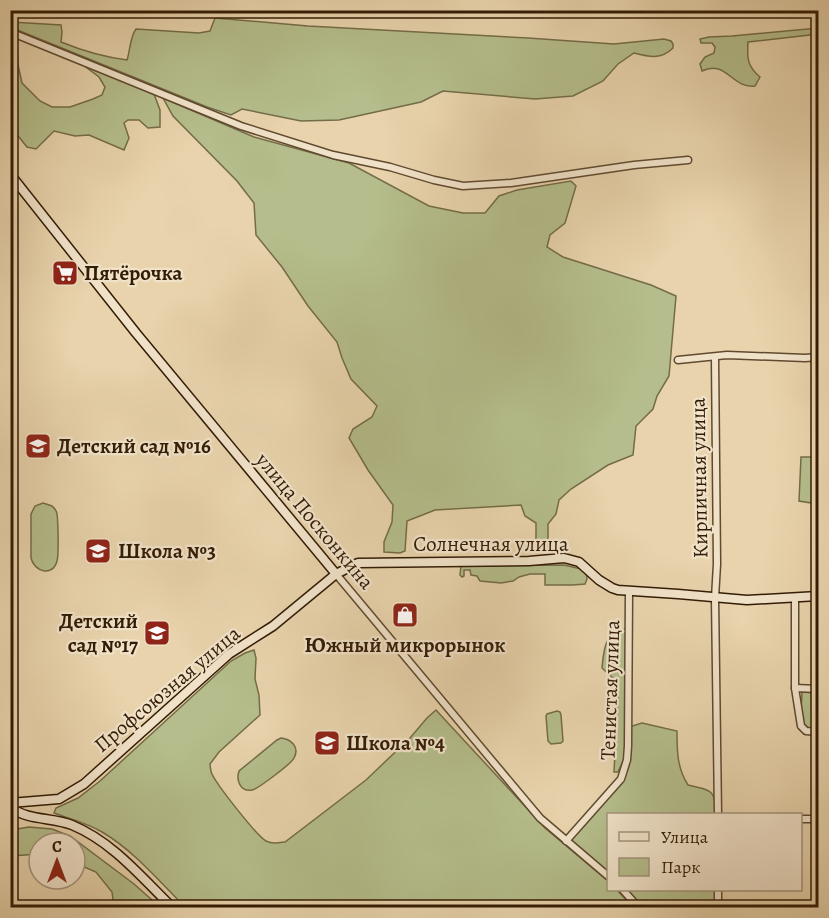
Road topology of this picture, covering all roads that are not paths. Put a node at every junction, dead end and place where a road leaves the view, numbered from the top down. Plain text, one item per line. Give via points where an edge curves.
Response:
1 (10, 32) edge
2 (688, 160) dead end
3 (10, 174) edge
4 (715, 357) junction
5 (819, 357) edge
6 (678, 360) dead end
7 (336, 574) junction
8 (629, 591) junction
9 (819, 596) edge
10 (715, 598) junction
11 (795, 598) junction
12 (795, 688) junction
13 (819, 689) edge
14 (819, 732) edge
15 (10, 805) edge
16 (718, 813) edge
17 (802, 819) edge
18 (819, 819) edge
19 (566, 841) junction
20 (607, 874) edge
21 (624, 891) edge
22 (718, 891) edge
23 (173, 908) edge
24 (639, 908) edge
25 (718, 908) edge

1 - 2 street via 241,126 333,155 463,186
3 - 7 street, улица Посконкина
4 - 5 street
4 - 6 street
4 - 10 street, Кирпичная улица
7 - 8 street, Солнечная улица via 358,563 564,558 583,564 612,588
7 - 15 street, Профсоюзная улица via 267,630 229,654 84,784 58,799
7 - 19 street, улица Посконкина via 540,818
8 - 10 street, Солнечная улица
8 - 19 street, Тенистая улица via 626,768 621,779
9 - 11 street, Солнечная улица
10 - 11 street, Солнечная улица
10 - 16 street, Кирпичная улица
11 - 12 street
12 - 13 street
12 - 14 street via 801,726 806,731
15 - 23 street via 24,815 72,825 110,846
17 - 18 street
19 - 20 street, улица Посконкина
21 - 24 street
22 - 25 street

